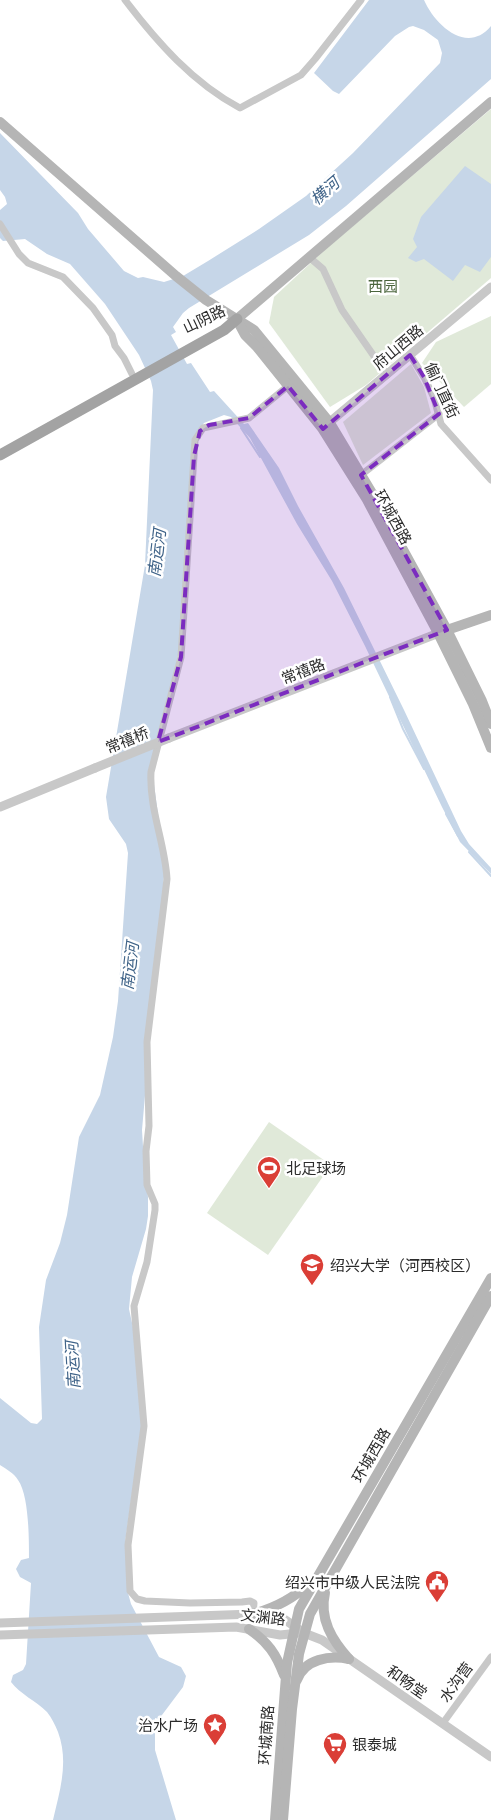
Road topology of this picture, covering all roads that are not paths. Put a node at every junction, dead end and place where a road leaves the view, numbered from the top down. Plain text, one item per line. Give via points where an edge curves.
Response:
1 (125, 0) edge
2 (361, 0) edge
3 (491, 102) edge
4 (0, 122) edge
5 (0, 224) edge
6 (309, 257) junction
7 (491, 286) edge
8 (237, 319) junction
9 (410, 355) junction
10 (146, 370) junction
11 (132, 374) junction
12 (387, 375) junction
13 (288, 386) junction
14 (434, 398) junction
15 (447, 404) dead end
16 (438, 414) junction
17 (326, 425) junction
18 (0, 448) edge
19 (0, 455) edge
20 (361, 475) junction
21 (491, 480) edge
22 (491, 615) edge
23 (443, 631) junction
24 (491, 724) edge
25 (169, 738) joint
26 (491, 748) edge
27 (0, 807) edge
28 (491, 1278) edge
29 (491, 1296) edge
30 (322, 1570) junction
31 (331, 1576) junction
32 (253, 1614) junction
33 (0, 1623) edge
34 (250, 1629) junction
35 (293, 1630) junction
36 (304, 1633) junction
37 (0, 1635) edge
38 (294, 1653) junction
39 (491, 1657) edge
40 (349, 1659) junction
41 (286, 1679) junction
42 (294, 1690) junction
43 (443, 1723) junction
44 (491, 1757) edge
45 (275, 1820) edge
46 (283, 1820) edge

1 - 2 street via 178,64 240,108 301,75
3 - 6 main road
4 - 8 main road via 176,276
5 - 11 street via 28,263 63,277 93,308 112,335
6 - 8 main road
6 - 12 street via 323,269 342,310
7 - 9 street, 府山西路
8 - 10 main road, 山阴路 via 219,325
8 - 13 main road, 环城西路 via 245,335
8 - 17 main road, 环城西路 via 254,330
9 - 12 street, 府山西路
9 - 14 street, 偏门直街
10 - 11 main road, 山阴路
10 - 19 main road, 山阴路
11 - 18 main road, 山阴路
12 - 17 street, 府山西路
13 - 17 main road, 环城西路
13 - 32 street via 249,418 203,428 195,440 181,657 151,772 150,788 167,879 147,1042 147,1184 155,1210 147,1262 134,1306 144,1426 128,1545 130,1591 137,1599 145,1601 190,1604 250,1601 254,1603
14 - 15 street
14 - 16 street, 偏门直街
16 - 20 street
16 - 21 street, 偏门直街 via 441,424
17 - 20 main road, 环城西路
17 - 23 main road, 环城西路
20 - 23 main road, 环城西路
22 - 23 main road
23 - 24 main road, 环城西路 via 482,701
23 - 25 street, 常禧路
23 - 26 main road, 环城西路
25 - 27 street, 常禧桥, bridge
28 - 30 main road, 环城西路
29 - 31 main road, 环城西路
30 - 32 main road via 286,1602
30 - 35 main road, 环城西路 via 299,1609
31 - 36 main road, 环城西路 via 310,1614
31 - 40 main road via 322,1604 324,1617 336,1645
32 - 33 street, 文渊路
32 - 35 street, 文渊路 via 284,1619
34 - 35 street, 文渊路 via 280,1635
34 - 37 street, 文渊路
34 - 41 main road via 272,1650
35 - 36 street, 文渊路
35 - 38 main road, 环城西路
36 - 38 main road, 环城西路
36 - 40 street, 和畅堂 via 322,1640
38 - 41 main road, 环城南路
38 - 42 main road, 环城南路
39 - 43 street, 水沟营
40 - 42 main road via 324,1658 311,1663 298,1676
40 - 43 street, 和畅堂
41 - 45 main road, 环城南路
42 - 46 main road, 环城南路
43 - 44 street, 和畅堂

